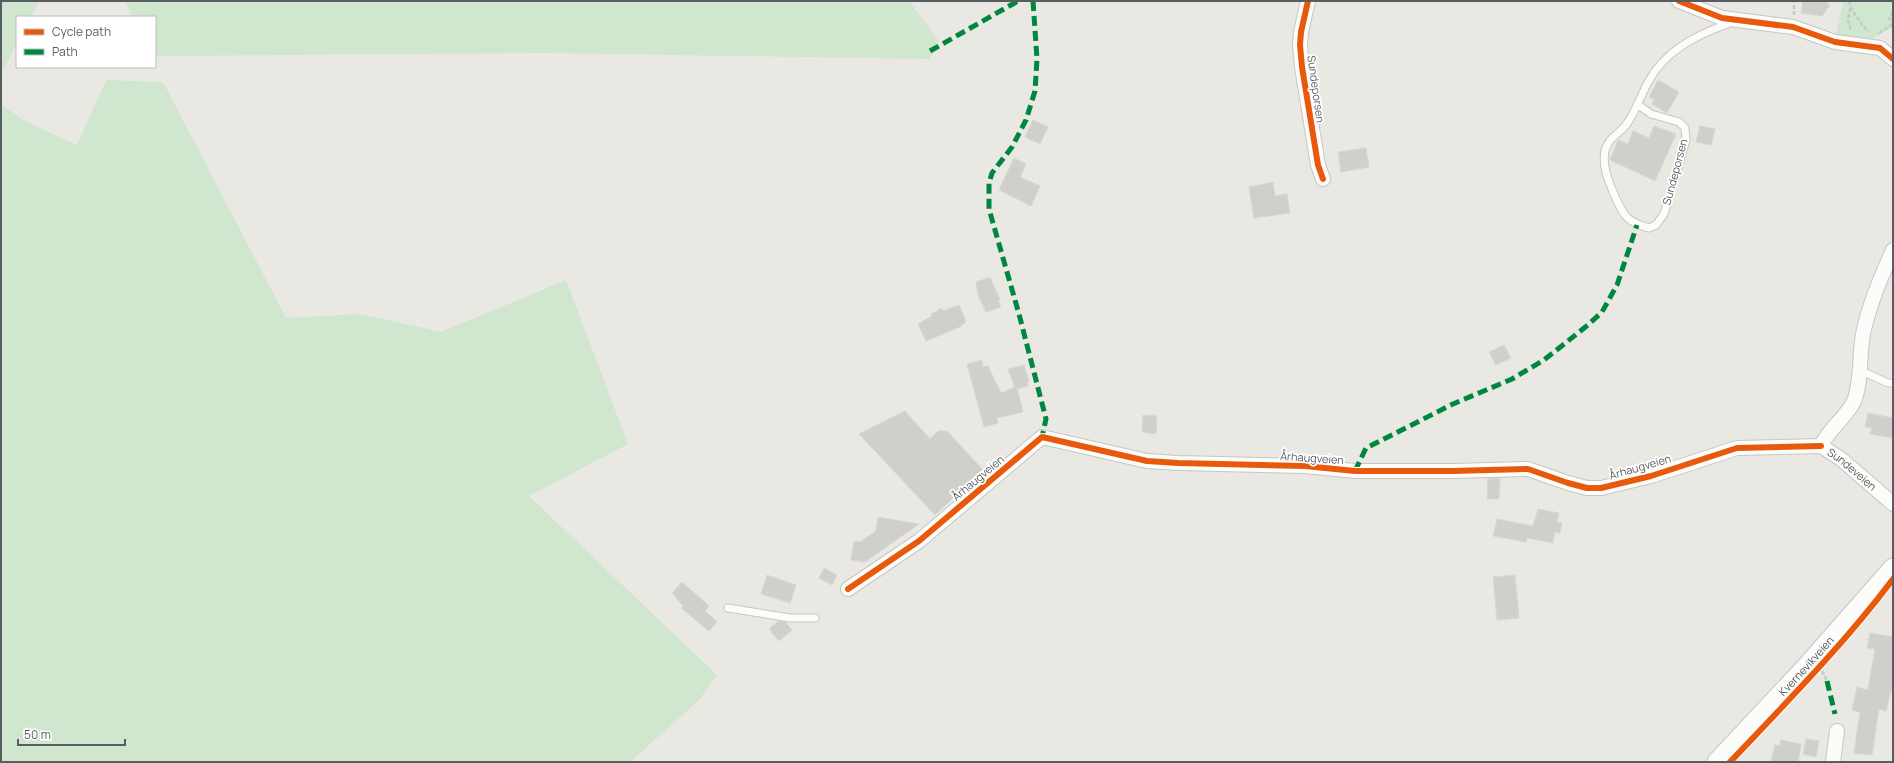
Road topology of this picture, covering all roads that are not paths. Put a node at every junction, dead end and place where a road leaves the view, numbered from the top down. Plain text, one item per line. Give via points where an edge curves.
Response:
1 (1308, 1) edge
2 (1679, 1) edge
3 (1736, 20) junction
4 (1893, 59) edge
5 (1637, 104) junction
6 (1323, 179) dead end
7 (1893, 250) edge
8 (1859, 370) junction
9 (1893, 383) edge
10 (1821, 446) junction
11 (1893, 504) edge
12 (1893, 568) edge
13 (848, 589) dead end
14 (728, 608) dead end
15 (815, 618) dead end
16 (1837, 731) dead end
17 (1717, 762) edge
18 (1833, 762) edge

1 - 6 street, Sundeporsen via 1301,32 1302,60 1318,165
2 - 3 street, Sundeporsen via 1722,18
3 - 4 street, Sundeporsen via 1793,27 1835,42 1880,48
3 - 5 lane, Sundeporsen via 1715,28 1672,52 1652,75
5 - 5 lane, Sundeporsen via 1625,126 1612,137 1605,149 1604,162 1622,214 1637,225 1649,228 1656,225 1664,214 1686,140 1685,128 1679,122 1651,114
7 - 8 street, Sundeveien via 1874,294 1864,332
8 - 9 lane
8 - 10 street, Sundeveien via 1854,402
10 - 11 street, Sundeveien
10 - 13 street, Århaugveien via 1737,448 1651,476 1601,488 1587,488 1528,469 1355,471 1305,466 1154,461 1042,437 919,541
12 - 17 main road, Kvernevikveien via 1806,667
14 - 15 lane via 790,618
16 - 18 street

